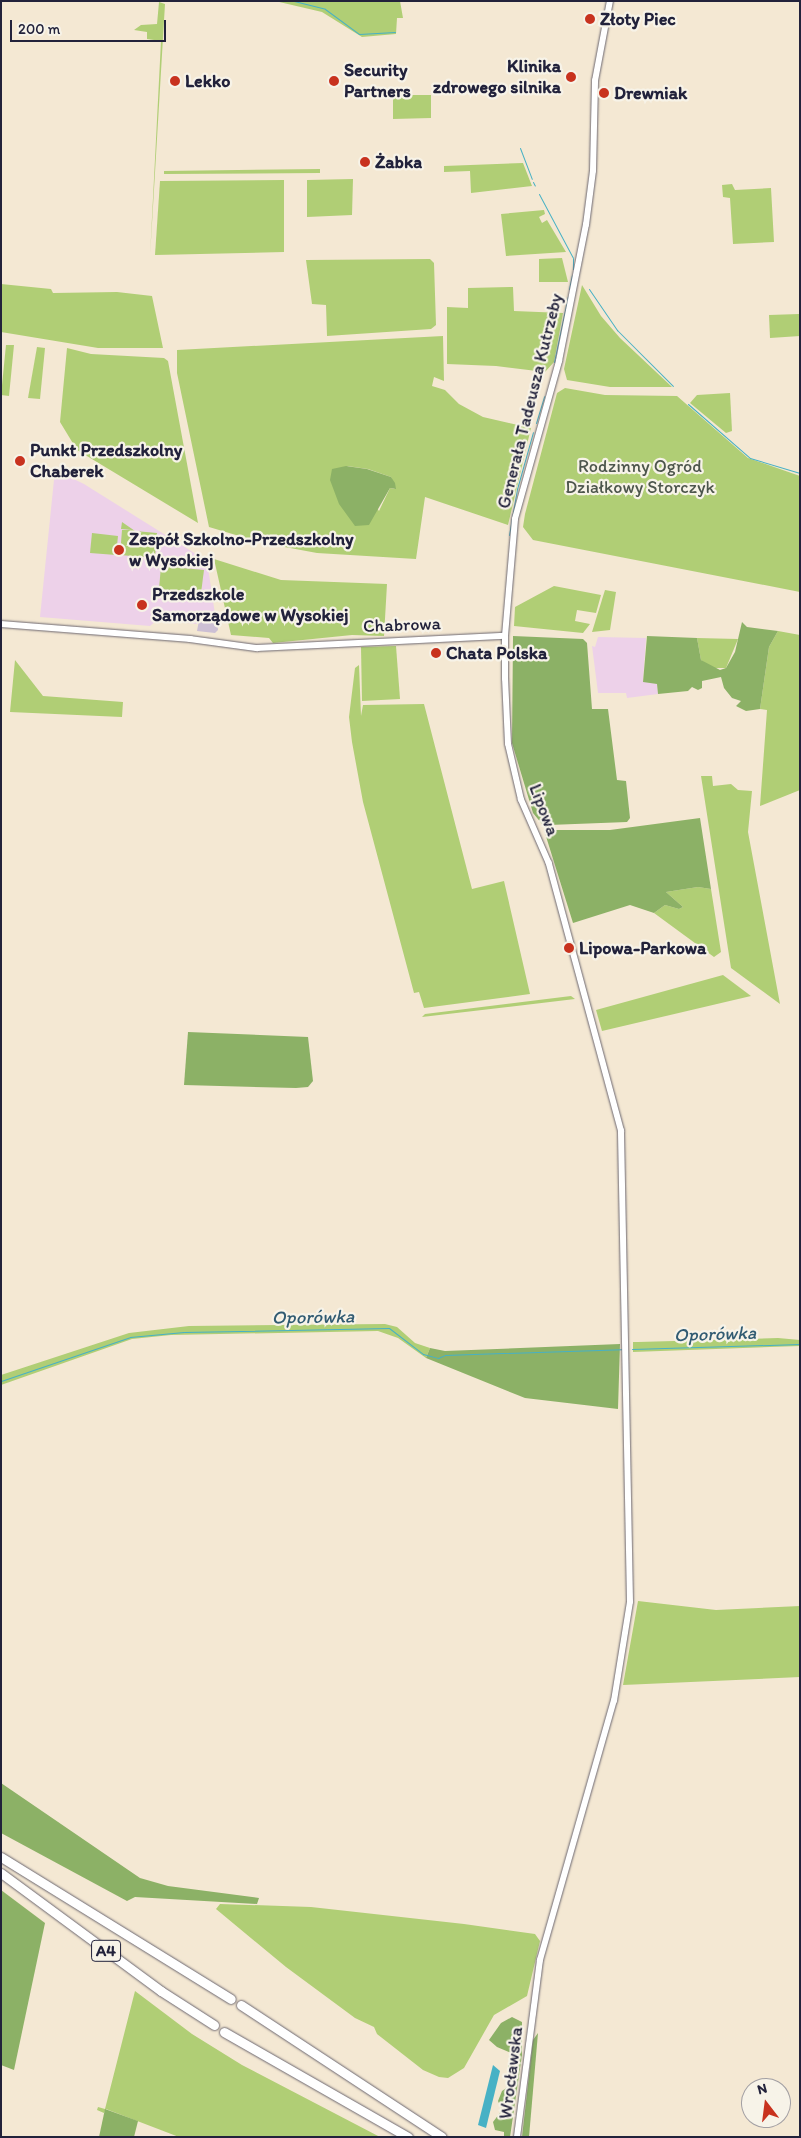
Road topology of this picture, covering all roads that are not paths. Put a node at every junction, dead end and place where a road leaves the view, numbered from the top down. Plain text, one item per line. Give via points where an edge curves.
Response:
1 (610, 1) edge
2 (1, 624) edge
3 (506, 634) junction
4 (1, 1857) edge
5 (1, 1873) edge
6 (231, 1999) dead end
7 (241, 2005) dead end
8 (534, 2013) joint
9 (214, 2025) dead end
10 (224, 2032) dead end
11 (408, 2137) edge
12 (442, 2137) edge
13 (517, 2137) edge

1 - 3 street, Generała Tadeusza Kutrzeby via 595,81 593,170 586,224 559,361 517,511
2 - 3 street, Chabrowa via 190,638 256,648
3 - 8 street, Lipowa via 507,729 513,768 525,811 549,864 623,1142 630,1602 614,1701 547,1931
4 - 6 highway, A4
5 - 9 highway, A4 via 161,1991
7 - 12 highway
8 - 13 street, Wrocławska
10 - 11 highway

